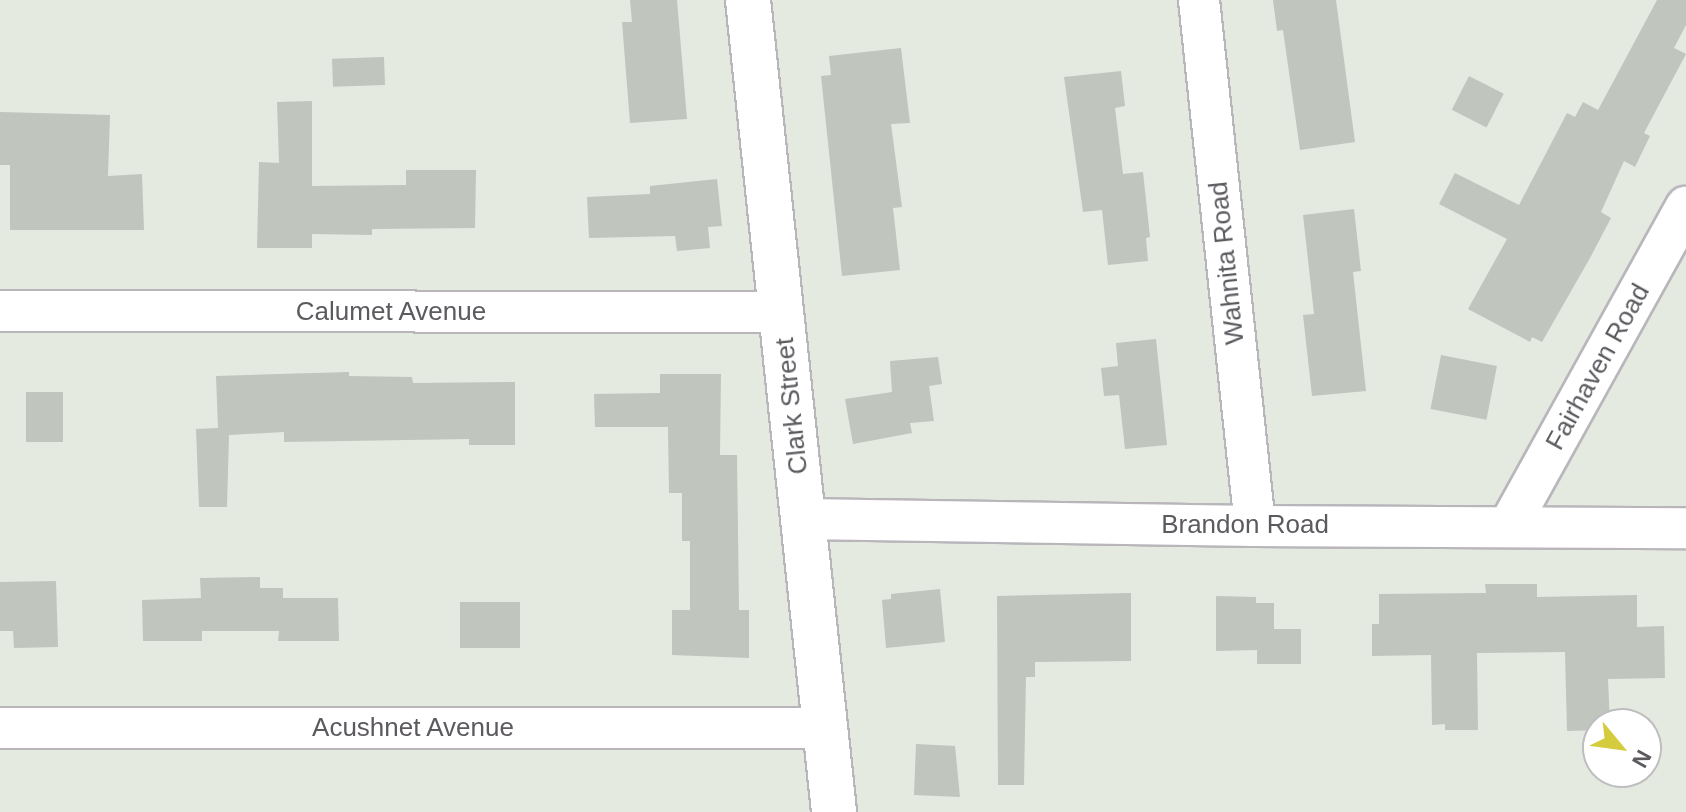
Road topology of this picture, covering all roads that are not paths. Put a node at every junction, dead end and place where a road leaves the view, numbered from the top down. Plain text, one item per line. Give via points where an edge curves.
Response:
1 (748, 0) edge
2 (1199, 0) edge
3 (1686, 207) edge
4 (0, 311) edge
5 (782, 312) junction
6 (803, 519) junction
7 (1255, 526) junction
8 (1509, 526) junction
9 (1686, 528) edge
10 (0, 728) edge
11 (826, 728) junction
12 (834, 812) edge

1 - 5 street, Clark Street
2 - 7 street, Wahnita Road
3 - 8 street, Fairhaven Road
4 - 5 street, Calumet Avenue
5 - 6 street, Clark Street
6 - 7 street, Brandon Road
6 - 11 street, Clark Street
7 - 8 street, Brandon Road
8 - 9 street, Brandon Road
10 - 11 street, Acushnet Avenue
11 - 12 street, Clark Street

